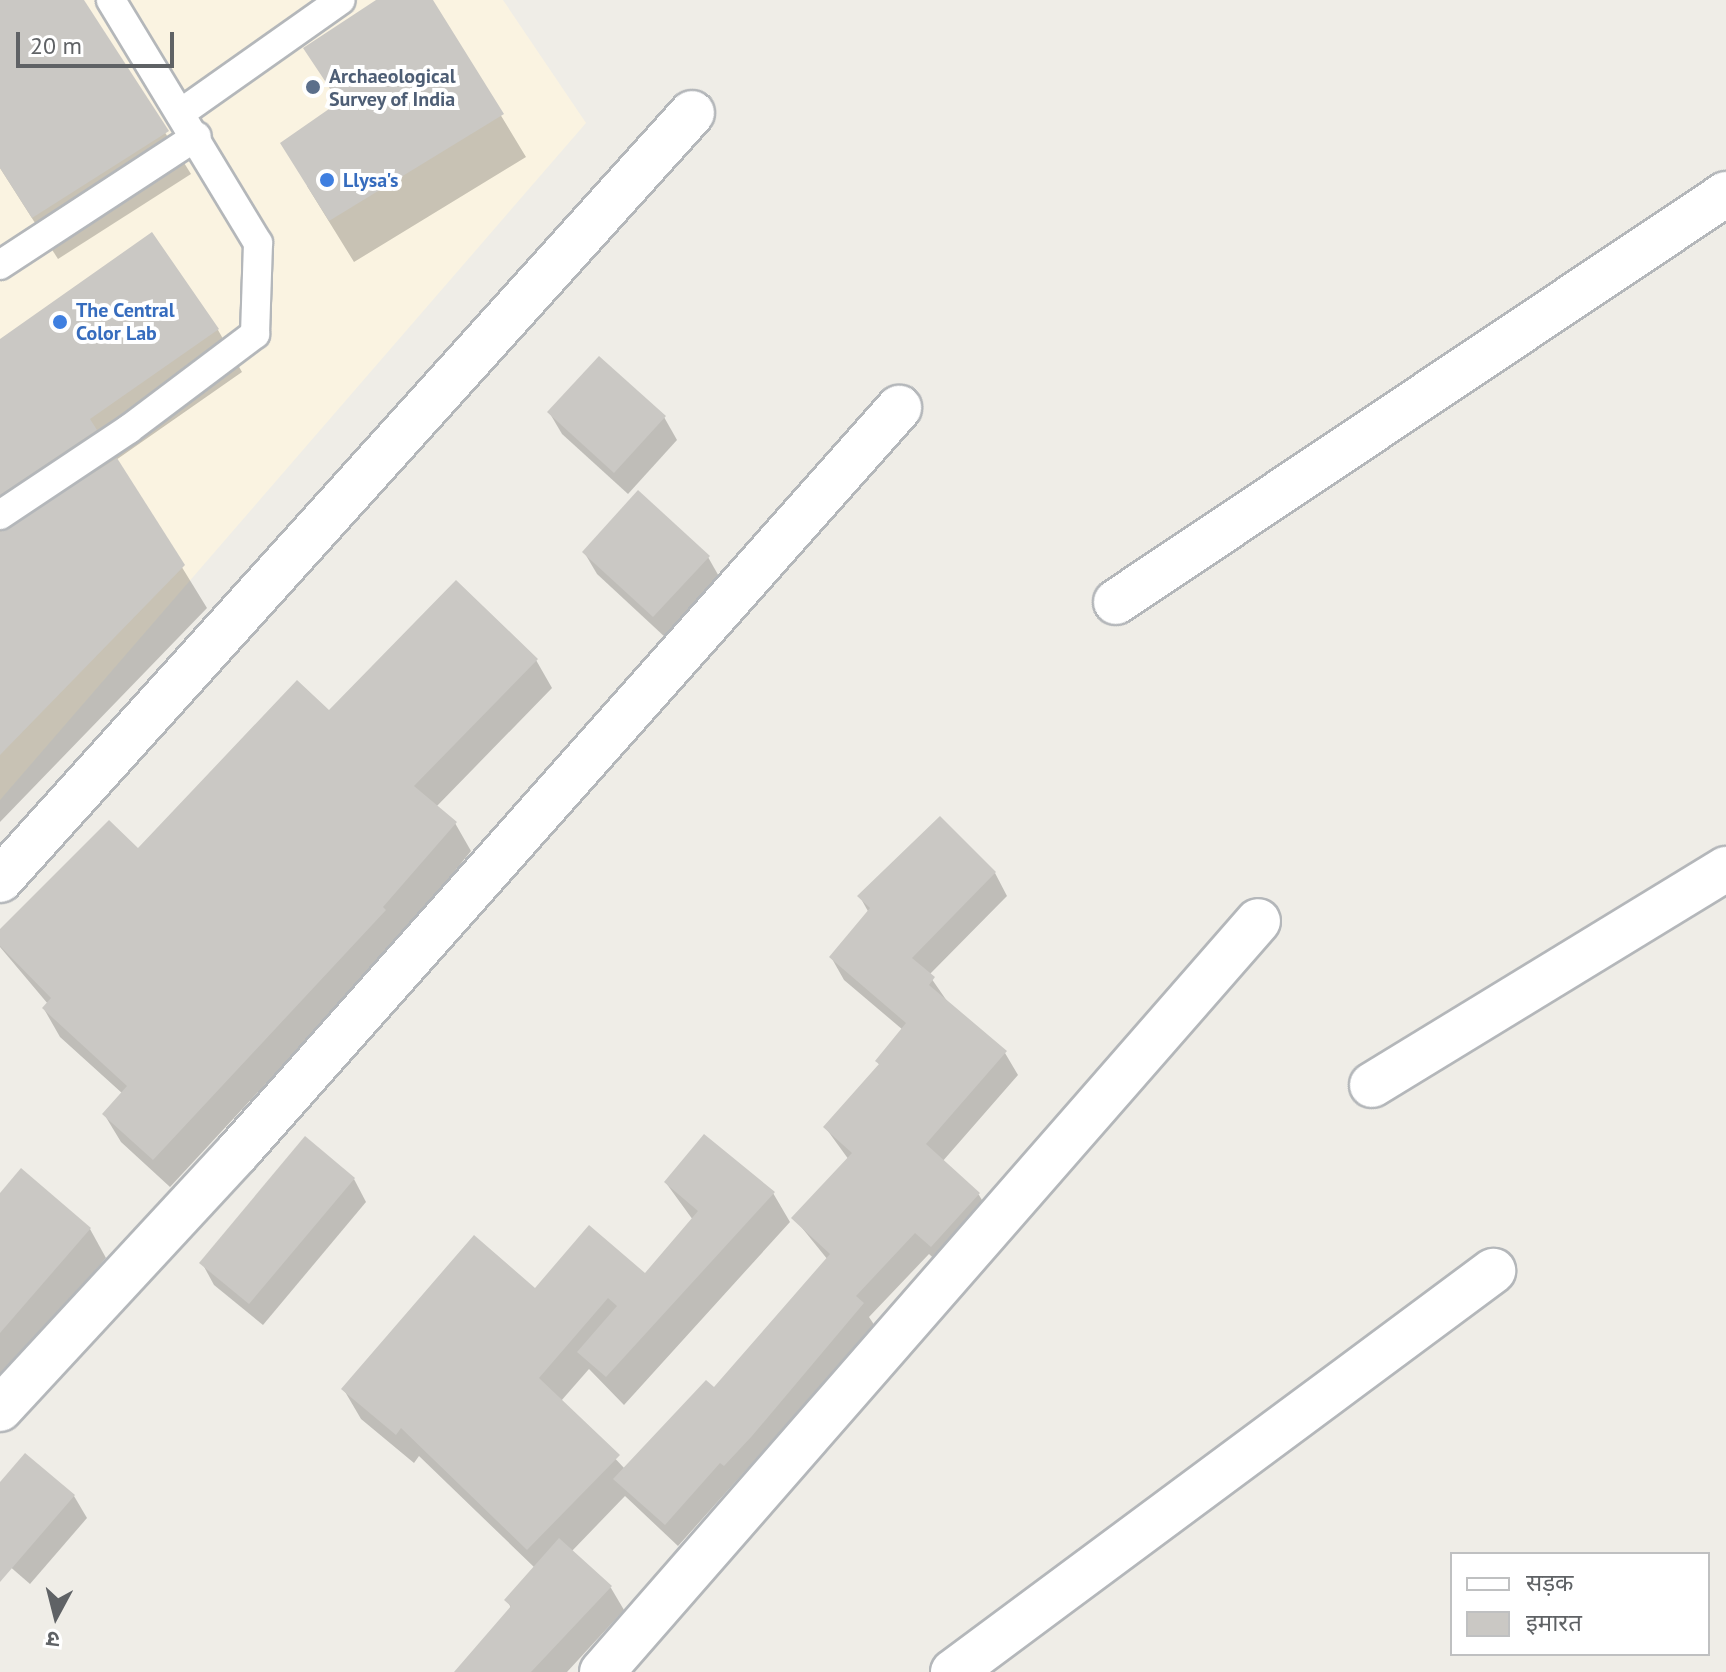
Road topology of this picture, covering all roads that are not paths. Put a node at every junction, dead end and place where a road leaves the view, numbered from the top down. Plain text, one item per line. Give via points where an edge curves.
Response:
1 (111, 0) edge
2 (341, 0) edge
3 (182, 112) junction
4 (692, 113) dead end
5 (197, 136) junction
6 (1726, 194) edge
7 (0, 265) edge
8 (899, 408) dead end
9 (0, 515) edge
10 (1116, 602) dead end
11 (1726, 869) edge
12 (0, 880) edge
13 (1258, 921) dead end
14 (1372, 1085) dead end
15 (1493, 1271) dead end
16 (0, 1409) edge
17 (602, 1672) edge
18 (953, 1672) edge

1 - 3 lane
2 - 3 lane
3 - 5 lane
4 - 12 street
5 - 7 lane
5 - 9 lane via 258,243 255,334 129,429
6 - 10 street
8 - 16 street via 237,1153
11 - 14 street
13 - 17 street
15 - 18 street

